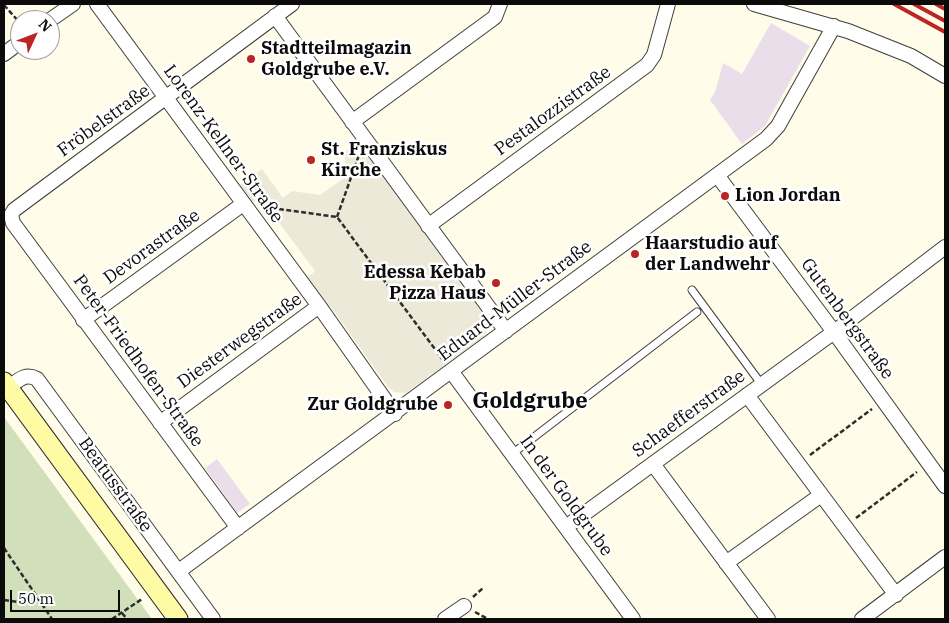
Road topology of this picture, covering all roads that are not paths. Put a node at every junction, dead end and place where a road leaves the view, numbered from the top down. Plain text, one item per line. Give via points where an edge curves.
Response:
1 (73, 4) edge
2 (97, 4) edge
3 (292, 4) edge
4 (500, 4) edge
5 (668, 4) edge
6 (754, 4) edge
7 (60, 13) edge
8 (275, 16) junction
9 (834, 26) junction
10 (945, 76) edge
11 (166, 98) junction
12 (352, 122) junction
13 (717, 174) junction
14 (243, 204) junction
15 (11, 215) joint
16 (428, 226) junction
17 (945, 247) edge
18 (692, 290) dead end
19 (319, 306) junction
20 (697, 312) dead end
21 (84, 320) junction
22 (506, 331) junction
23 (834, 332) junction
24 (451, 371) junction
25 (6, 385) edge
26 (762, 385) junction
27 (748, 395) junction
28 (395, 414) junction
29 (160, 423) junction
30 (512, 454) junction
31 (653, 464) junction
32 (945, 486) edge
33 (821, 495) junction
34 (566, 527) junction
35 (238, 528) junction
36 (945, 557) edge
37 (726, 563) junction
38 (179, 571) junction
39 (896, 595) junction
40 (464, 606) dead end
41 (178, 619) edge
42 (213, 619) edge
43 (445, 619) edge
44 (634, 619) edge
45 (768, 619) edge
46 (862, 619) edge

1 - 7 street
2 - 11 street, Lorenz-Kellner-Straße
3 - 8 street, Fröbelstraße
4 - 12 street via 491,20
5 - 16 street, Pestalozzistraße via 654,55 647,65
6 - 9 street
8 - 11 street, Fröbelstraße
8 - 12 street
9 - 10 street via 911,56
9 - 13 street, Eduard-Müller-Straße via 778,126 766,139
11 - 14 street, Lorenz-Kellner-Straße
11 - 15 street, Fröbelstraße
12 - 16 street
13 - 22 street, Eduard-Müller-Straße
13 - 23 street, Gutenbergstraße
14 - 19 street, Lorenz-Kellner-Straße
14 - 21 street, Devorastraße
15 - 21 street, Peter-Friedhofen-Straße via 13,223
16 - 22 street
17 - 23 street, Schaefferstraße
18 - 26 lane
19 - 28 street, Lorenz-Kellner-Straße
19 - 29 street, Diesterwegstraße
20 - 30 lane
21 - 29 street, Peter-Friedhofen-Straße
22 - 24 street, Eduard-Müller-Straße
23 - 26 street, Schaefferstraße
23 - 32 street, Gutenbergstraße
24 - 28 street, Eduard-Müller-Straße
24 - 30 street, In der Goldgrube
25 - 38 street, Beatusstraße via 25,376 37,379
25 - 41 street, Beatusstraße
26 - 27 street, Schaefferstraße
27 - 31 street, Schaefferstraße
27 - 33 street
28 - 35 street, Eduard-Müller-Straße
29 - 35 street, Peter-Friedhofen-Straße
30 - 34 street, In der Goldgrube
31 - 34 street, Schaefferstraße
31 - 37 street
33 - 37 street
33 - 39 street
34 - 44 street, In der Goldgrube
35 - 38 street, Eduard-Müller-Straße
36 - 39 street
37 - 45 street
38 - 42 street, Beatusstraße
39 - 46 street
40 - 43 street

